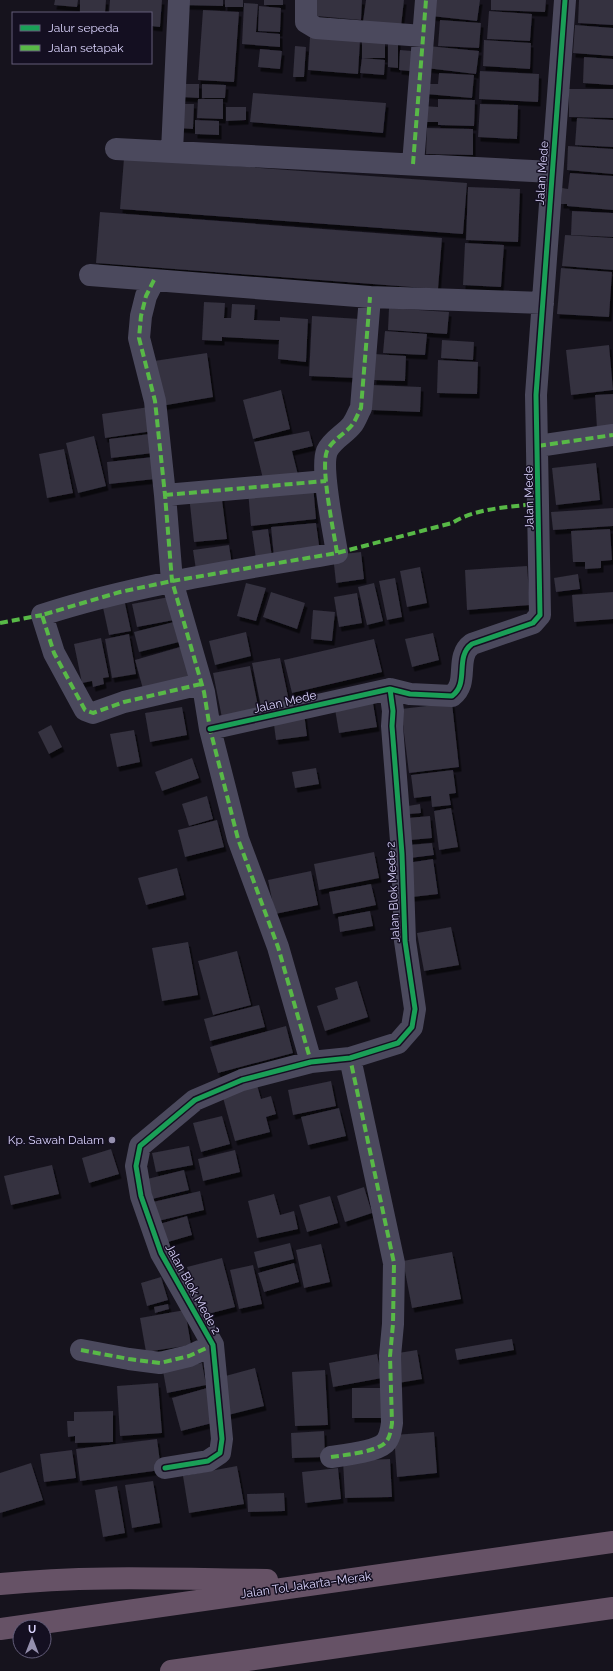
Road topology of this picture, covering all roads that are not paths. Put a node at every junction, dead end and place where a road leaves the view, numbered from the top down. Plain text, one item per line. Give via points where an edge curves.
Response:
1 (179, 0) edge
2 (306, 0) edge
3 (426, 0) edge
4 (566, 0) edge
5 (423, 36) junction
6 (116, 148) dead end
7 (172, 151) junction
8 (413, 164) junction
9 (552, 172) junction
10 (90, 276) dead end
11 (154, 280) junction
12 (370, 297) junction
13 (543, 303) junction
14 (613, 435) edge
15 (538, 446) junction
16 (326, 481) junction
17 (165, 496) junction
18 (172, 581) junction
19 (200, 684) junction
20 (390, 689) junction
21 (210, 729) junction
22 (350, 1058) junction
23 (311, 1062) junction
24 (212, 1345) junction
25 (80, 1350) dead end
26 (331, 1457) dead end
27 (165, 1468) dead end
28 (613, 1542) edge
29 (334, 1581) junction
30 (0, 1584) edge
31 (613, 1608) edge
32 (0, 1629) edge
33 (171, 1671) edge

1 - 7 street
2 - 5 street via 306,22 316,28
3 - 5 street
4 - 9 street, Jalan Mede
5 - 8 street
6 - 7 street
7 - 8 street
8 - 9 street
9 - 13 street, Jalan Mede
10 - 11 street
11 - 12 street
11 - 17 street via 146,296 139,338 155,401
12 - 13 street
12 - 16 street via 361,408 353,424 327,452
13 - 15 street, Jalan Mede via 536,395
14 - 15 street
15 - 20 street, Jalan Mede via 540,615 533,623 468,647 464,652 461,685 452,696 410,694
16 - 17 street
16 - 18 street via 337,553
17 - 18 street
18 - 19 street
18 - 19 street via 120,592 42,615 47,636 54,654 88,712
19 - 21 street via 204,692
20 - 21 street, Jalan Mede
20 - 22 street, Jalan Blok Mede 2 via 402,854 405,941 415,1009 412,1027 398,1043
21 - 23 street via 238,839 278,947
22 - 23 street, Jalan Blok Mede 2
22 - 26 street via 394,1263 390,1356 392,1423 386,1442 378,1448
23 - 24 street, Jalan Blok Mede 2 via 242,1080 195,1100 140,1146 136,1166 140,1196 161,1254
24 - 25 street via 188,1356 160,1363
24 - 27 street via 222,1439 220,1453 208,1461
28 - 29 highway, Jalan Tol Jakarta–Merak
29 - 30 highway via 153,1578 35,1580
29 - 32 highway, Jalan Tol Jakarta–Merak
31 - 33 highway

